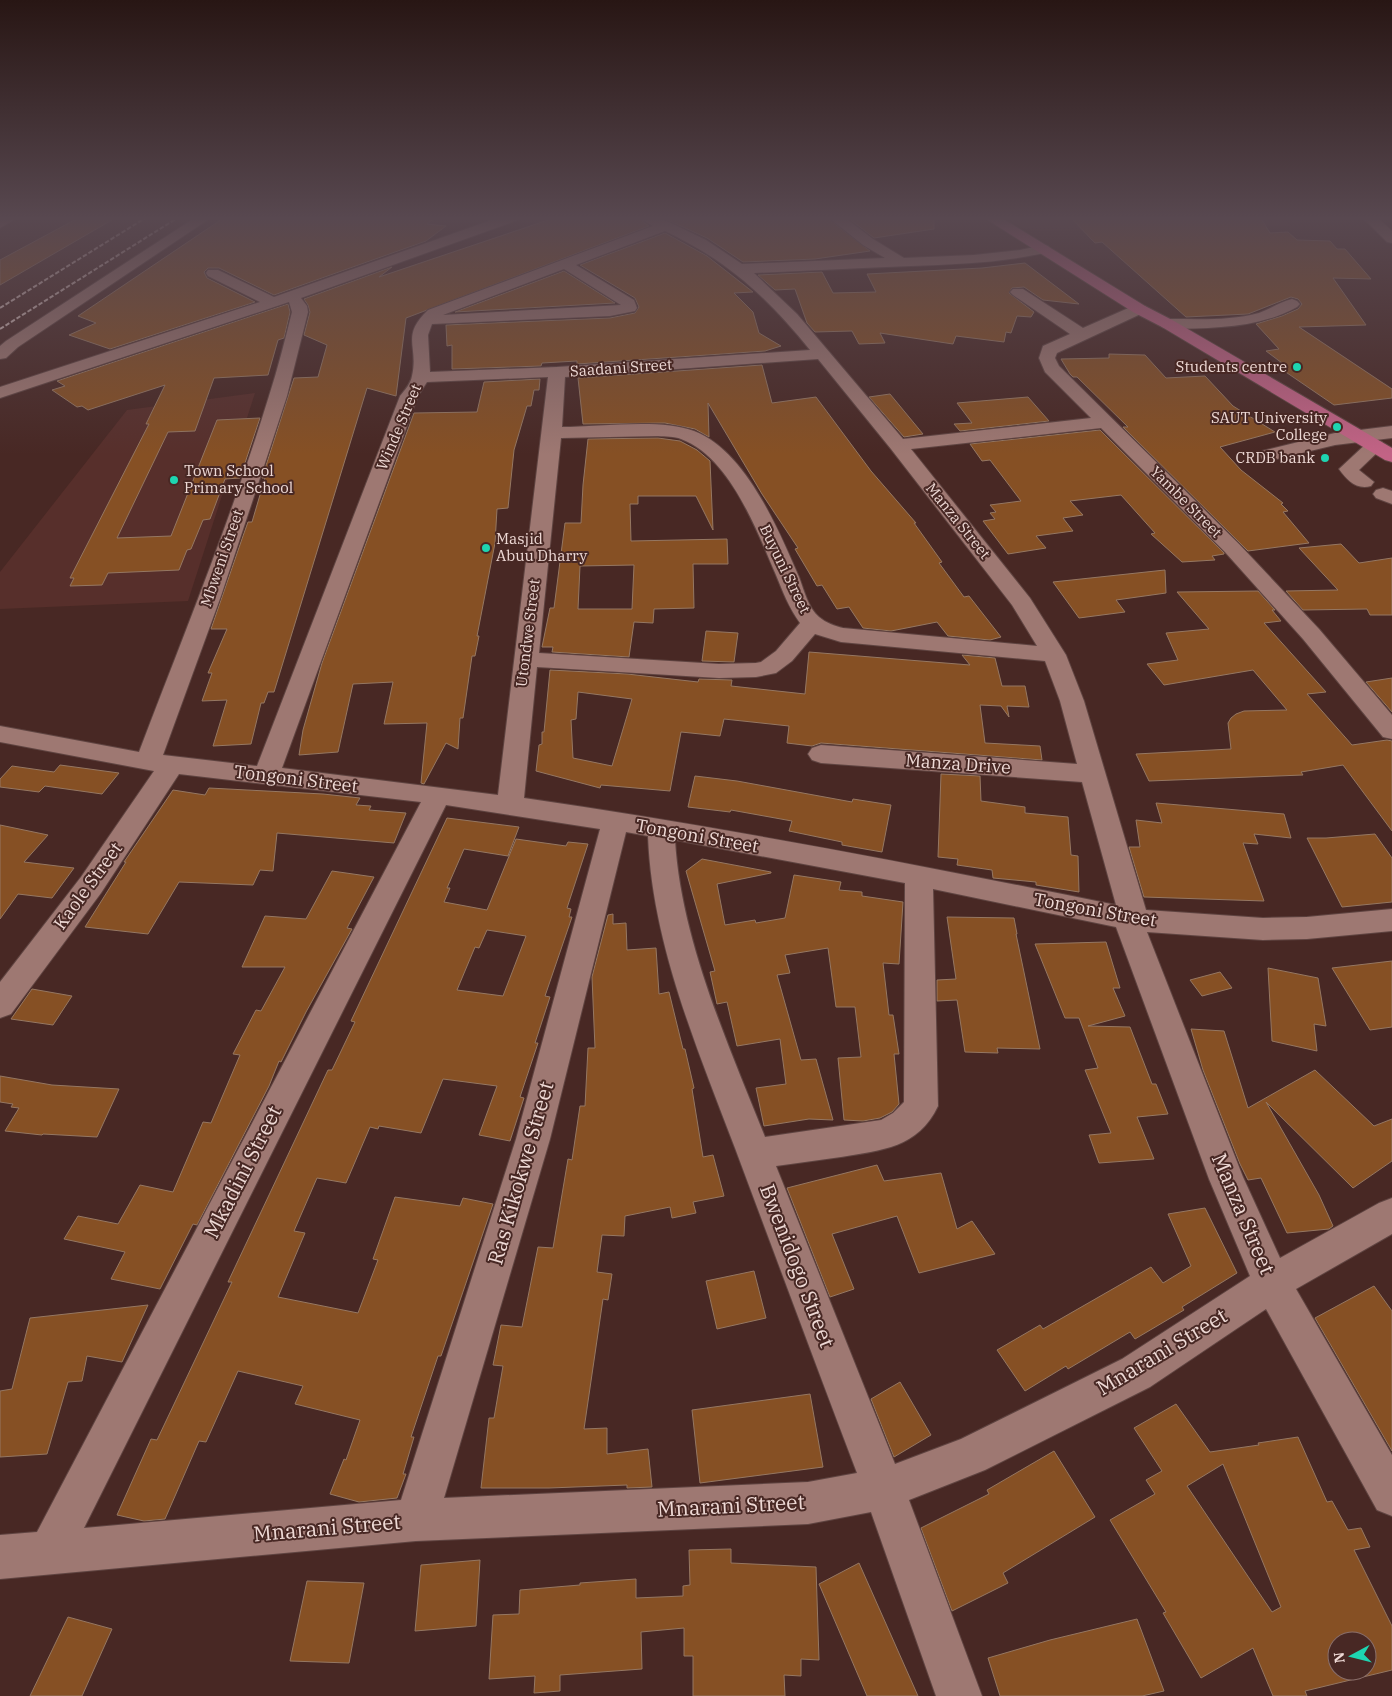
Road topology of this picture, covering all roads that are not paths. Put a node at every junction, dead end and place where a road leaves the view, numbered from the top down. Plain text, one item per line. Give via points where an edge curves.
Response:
1 (84, 296) edge
2 (274, 296) edge
3 (290, 296) edge
4 (479, 296) edge
5 (618, 296) edge
6 (770, 296) edge
7 (1024, 296) edge
8 (1119, 296) edge
9 (282, 299) junction
10 (1292, 304) dead end
11 (1140, 309) junction
12 (424, 320) junction
13 (1168, 324) junction
14 (1082, 335) junction
15 (0, 354) edge
16 (822, 354) junction
17 (557, 372) junction
18 (421, 377) junction
19 (0, 393) edge
20 (1105, 422) junction
21 (1392, 432) edge
22 (552, 433) junction
23 (1357, 436) junction
24 (898, 445) junction
25 (1374, 446) junction
26 (1269, 455) dead end
27 (1392, 456) edge
28 (1364, 482) dead end
29 (812, 623) junction
30 (1054, 655) junction
31 (525, 659) junction
32 (1392, 731) edge
33 (0, 734) edge
34 (822, 754) dead end
35 (161, 763) junction
36 (1094, 774) junction
37 (266, 776) junction
38 (438, 795) junction
39 (510, 805) junction
40 (615, 823) junction
41 (661, 828) junction
42 (919, 875) junction
43 (1131, 919) junction
44 (1392, 920) edge
45 (0, 1005) edge
46 (754, 1154) junction
47 (1392, 1214) edge
48 (1272, 1283) junction
49 (884, 1488) junction
50 (1392, 1495) edge
51 (416, 1520) junction
52 (50, 1551) junction
53 (0, 1557) edge
54 (959, 1696) edge

1 - 15 street
2 - 9 street
3 - 9 street
4 - 12 street
5 - 12 street via 629,303 629,308
6 - 16 street, Manza Street
7 - 14 street
8 - 11 highway
9 - 19 street
9 - 35 street, Mbweni Street via 299,306 300,312 278,396 210,596
10 - 13 street via 1281,311 1256,317
11 - 13 highway
11 - 14 street, Yambe Street
12 - 18 street, Winde Street via 418,338
13 - 23 highway
14 - 20 street, Yambe Street via 1049,350 1047,358 1051,368
16 - 17 street, Saadani Street
16 - 24 street, Manza Street
17 - 18 street, Saadani Street
17 - 22 street, Utondwe Street
18 - 37 street, Winde Street via 409,396
20 - 24 street
20 - 32 street, Yambe Street via 1232,548 1311,634
21 - 23 street
22 - 29 street, Buyuni Street via 661,431 687,435 707,444 722,457 738,479
22 - 31 street, Utondwe Street
23 - 25 highway
23 - 26 street
24 - 30 street, Manza Street via 1022,603
25 - 27 highway
25 - 28 street via 1348,469 1352,476
29 - 30 street, Buyuni Street via 841,635
29 - 31 street via 784,656 768,668 756,670 719,671
30 - 36 street, Manza Street via 1072,700
31 - 39 street, Utondwe Street
33 - 35 street, Tongoni Street
34 - 36 street, Manza Drive
35 - 37 street, Tongoni Street
35 - 45 street, Kaole Street via 91,885
36 - 43 street, Manza Street
37 - 38 street, Tongoni Street
38 - 39 street, Tongoni Street
38 - 52 street, Mkadini Street
39 - 40 street, Tongoni Street
40 - 41 street, Tongoni Street
40 - 51 street, Ras Kikokwe Street via 533,1139
41 - 42 street, Tongoni Street
41 - 46 street, Bwenidogo Street via 662,869 671,916 707,1032
42 - 43 street, Tongoni Street
42 - 46 street via 921,1106 913,1119 884,1135
43 - 44 street, Tongoni Street via 1263,929
43 - 48 street, Manza Street via 1226,1179
46 - 49 street, Bwenidogo Street
47 - 48 street, Mnarani Street
48 - 49 street, Mnarani Street via 1136,1374 971,1456
48 - 50 street, Manza Street
49 - 51 street, Mnarani Street via 808,1503
49 - 54 street, Bwenidogo Street
51 - 52 street, Mnarani Street
52 - 53 street, Mnarani Street

